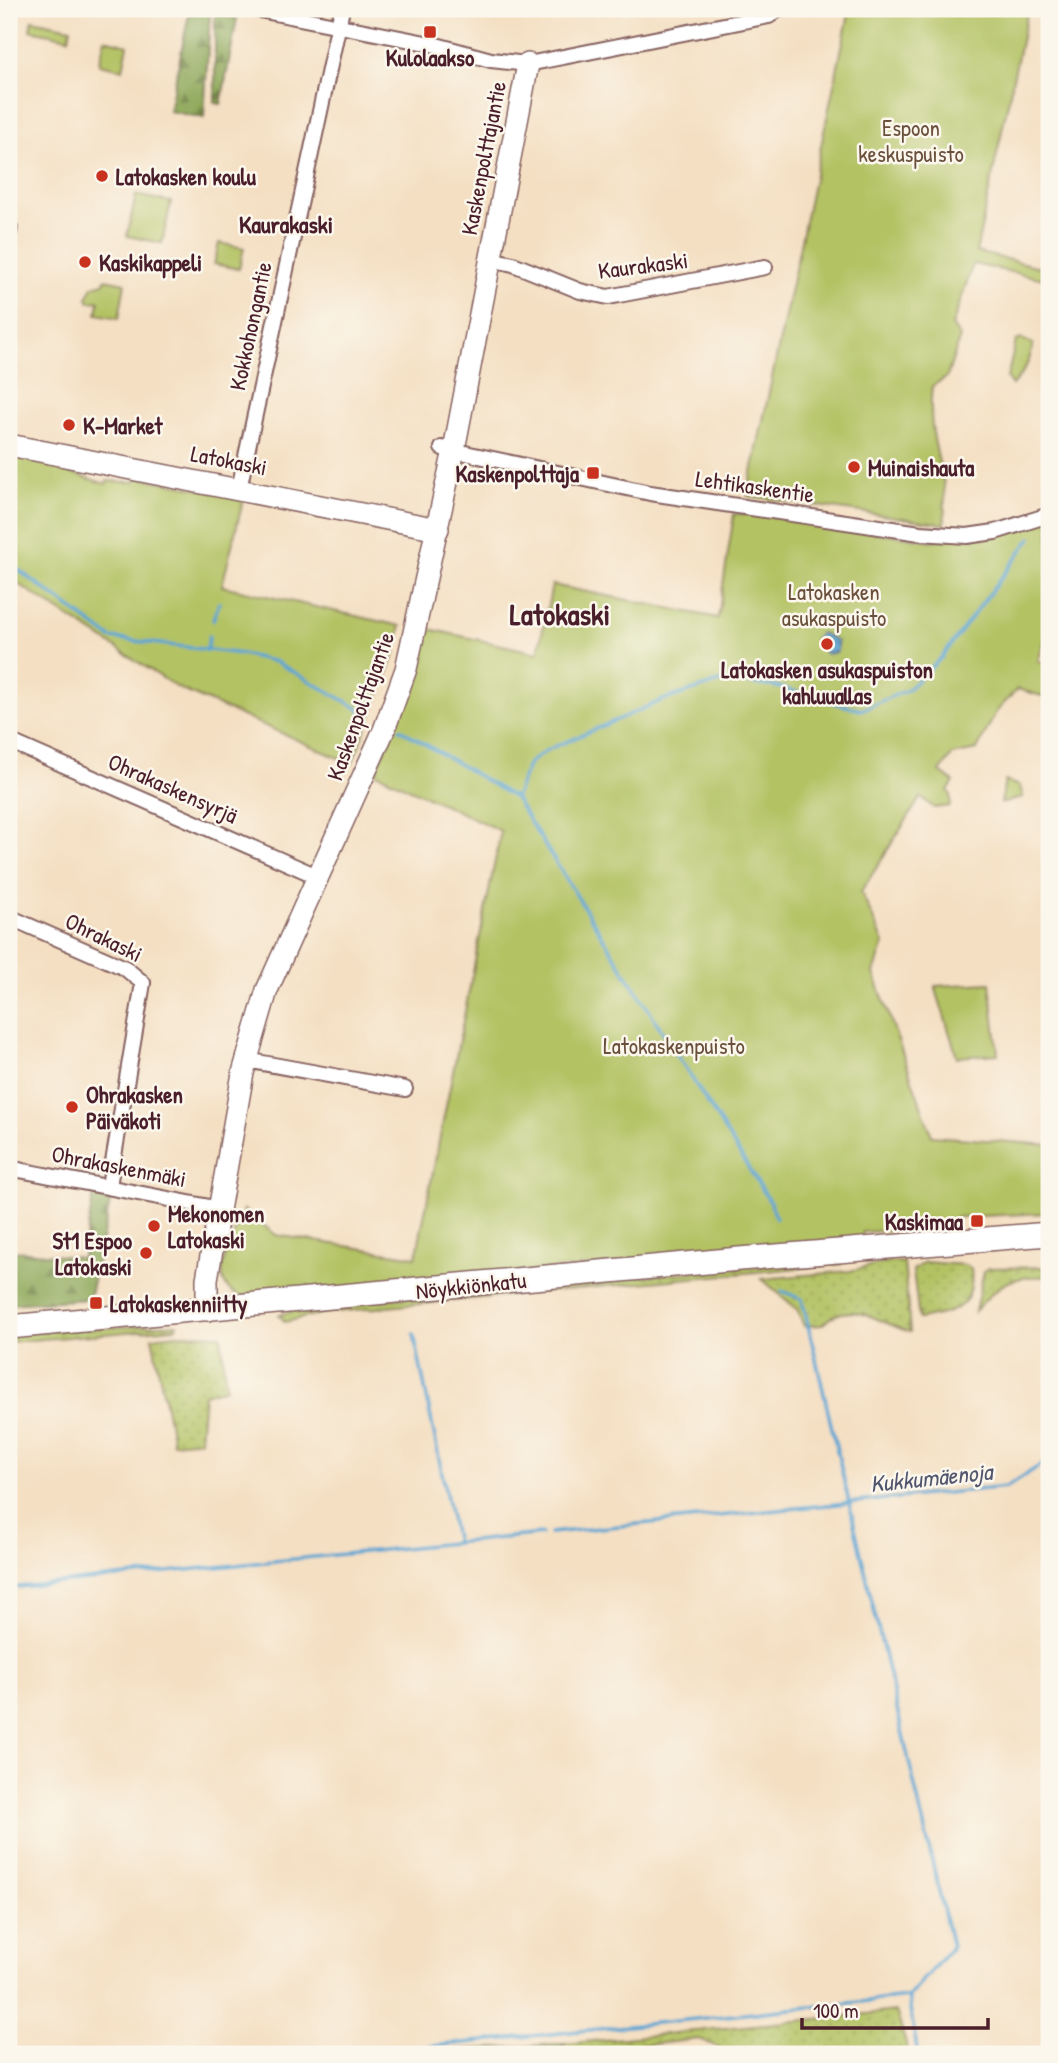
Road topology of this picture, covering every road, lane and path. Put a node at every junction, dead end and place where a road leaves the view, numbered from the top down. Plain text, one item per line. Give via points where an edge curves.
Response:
1 (254, 9) edge
2 (342, 9) edge
3 (779, 9) edge
4 (275, 11) edge
5 (339, 26) junction
6 (528, 64) junction
7 (490, 259) junction
8 (765, 267) dead end
9 (9, 445) edge
10 (448, 449) junction
11 (239, 489) junction
12 (1049, 515) edge
13 (438, 529) junction
14 (9, 741) edge
15 (319, 877) junction
16 (9, 917) edge
17 (246, 1060) junction
18 (405, 1089) dead end
19 (9, 1168) edge
20 (109, 1186) junction
21 (220, 1209) junction
22 (1049, 1234) edge
23 (933, 1245) junction
24 (1049, 1247) edge
25 (206, 1310) junction
26 (9, 1327) edge

1 - 4 street
2 - 5 street, Kokkohongantie
3 - 6 street via 769,16
4 - 5 street
5 - 6 street
5 - 11 street, Kokkohongantie
6 - 7 street, Kaskenpolttajantie
7 - 8 street, Kaurakaski via 608,297
7 - 10 street, Kaskenpolttajantie
9 - 11 street, Latokaski
10 - 12 street, Lehtikaskentie via 650,493 920,533 967,536
10 - 13 street, Kaskenpolttajantie
11 - 13 street, Latokaski
13 - 15 street, Kaskenpolttajantie via 406,669
14 - 15 street, Ohrakaskensyrjä
15 - 17 street, Kaskenpolttajantie via 267,990
16 - 20 street, Ohrakaski via 125,968 143,983
17 - 18 street
17 - 21 street, Kaskenpolttajantie
19 - 20 street, Ohrakaskenmäki
20 - 21 street, Ohrakaskenmäki
21 - 25 street, Kaskenpolttajantie
22 - 23 main road, Nöykkiönkatu
23 - 24 main road, Nöykkiönkatu via 958,1249
23 - 25 main road, Nöykkiönkatu
25 - 26 main road, Nöykkiönkatu

